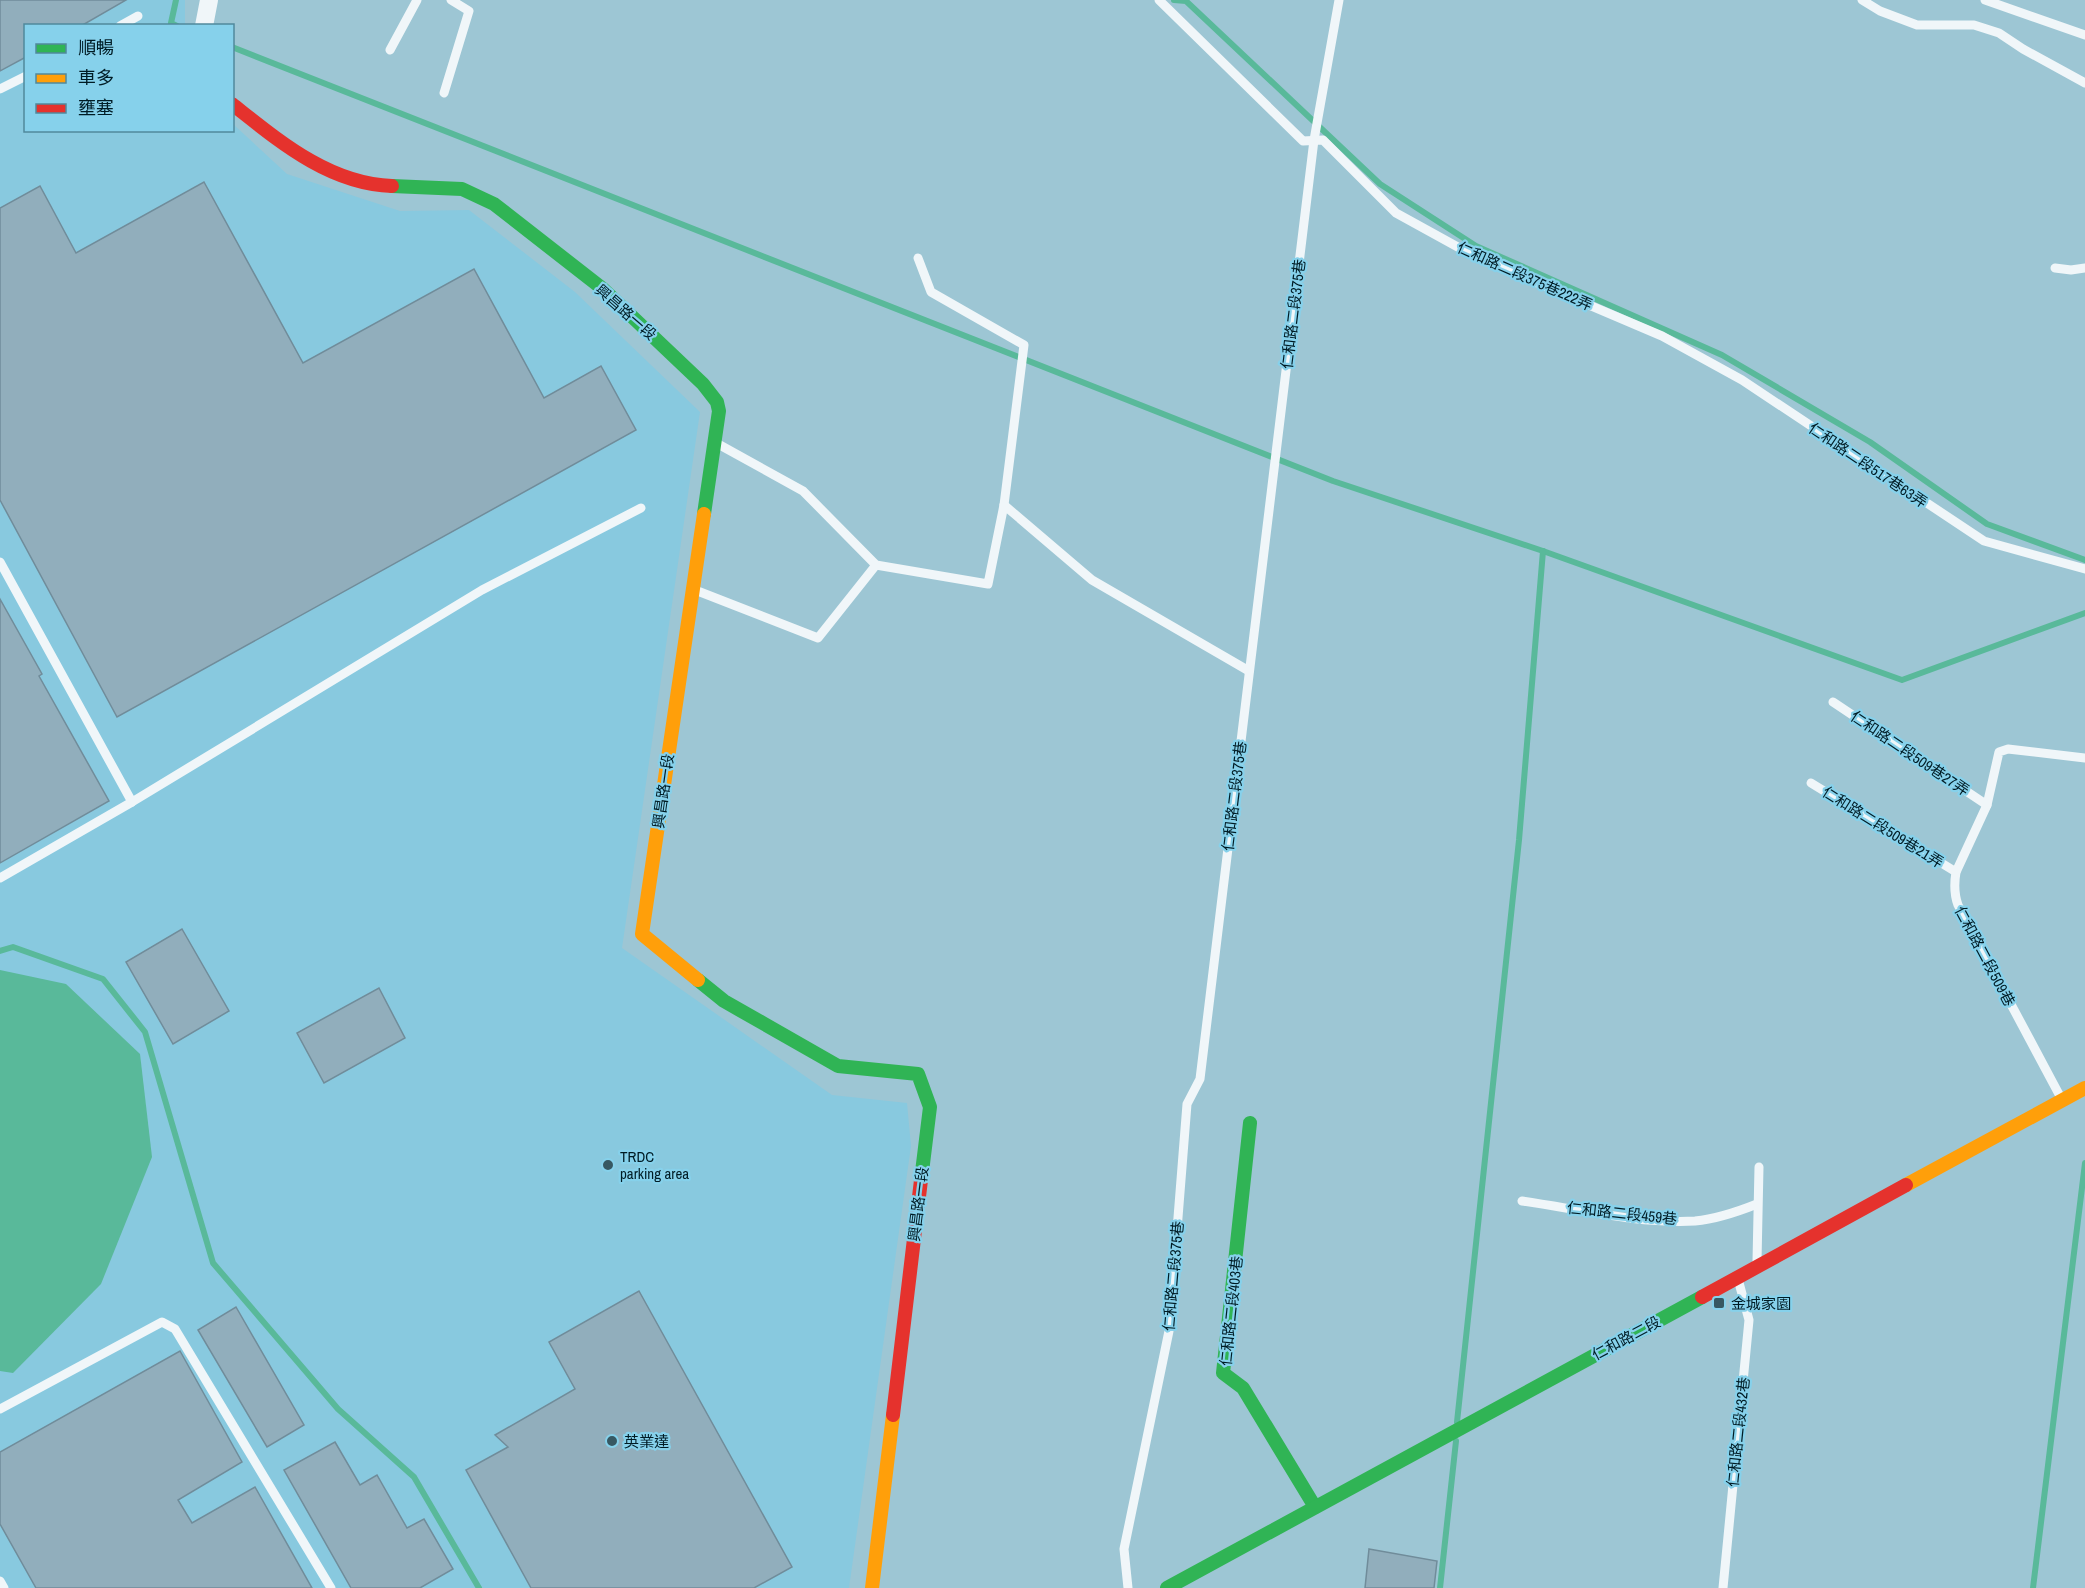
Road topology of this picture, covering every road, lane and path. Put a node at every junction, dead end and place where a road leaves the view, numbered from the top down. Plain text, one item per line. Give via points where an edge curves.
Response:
1 (209, 0) edge
2 (417, 0) edge
3 (451, 0) edge
4 (1159, 0) edge
5 (1339, 0) edge
6 (1862, 0) edge
7 (1985, 0) edge
8 (138, 16) dead end
9 (124, 24) edge
10 (204, 24) edge
11 (2085, 35) edge
12 (390, 50) dead end
13 (24, 77) edge
14 (2085, 83) edge
15 (0, 89) edge
16 (444, 93) dead end
17 (234, 106) edge
18 (1315, 136) junction
19 (918, 258) dead end
20 (2055, 268) dead end
21 (2085, 268) edge
22 (1662, 336) joint
23 (715, 443) junction
24 (1004, 505) junction
25 (641, 508) dead end
26 (0, 562) edge
27 (876, 565) junction
28 (2085, 569) edge
29 (693, 590) junction
30 (1249, 671) junction
31 (1833, 702) dead end
32 (2085, 758) edge
33 (1811, 783) dead end
34 (132, 802) junction
35 (1987, 805) junction
36 (1956, 872) junction
37 (0, 878) edge
38 (2085, 1088) edge
39 (2062, 1101) junction
40 (1251, 1123) dead end
41 (1759, 1167) dead end
42 (1522, 1201) dead end
43 (1757, 1204) junction
44 (1756, 1267) junction
45 (1737, 1277) junction
46 (0, 1409) edge
47 (1315, 1507) junction
48 (0, 1581) edge
49 (4, 1588) edge
50 (331, 1588) edge
51 (872, 1588) edge
52 (1128, 1588) edge
53 (1167, 1588) edge
54 (1723, 1588) edge

1 - 10 street
2 - 12 lane
3 - 16 lane via 469,11
4 - 18 lane, 仁和路二段375巷222弄 via 1303,141
5 - 18 lane, 仁和路二段375巷
6 - 14 lane via 1917,25 1974,25 1999,33
7 - 11 lane
8 - 9 lane
13 - 15 lane
17 - 23 street, 興昌路一段 via 326,170 358,182 473,192 512,215 648,329 705,385 718,404
18 - 22 lane, 仁和路二段375巷222弄 via 1396,213 1474,256
18 - 30 lane, 仁和路二段375巷
19 - 24 lane via 931,292 1024,345
20 - 21 lane
22 - 28 lane, 仁和路二段517巷63弄 via 1742,380 1984,541
23 - 27 lane via 803,491
23 - 29 street, 興昌路一段
24 - 27 lane via 988,584
24 - 30 lane via 1092,580
25 - 34 lane via 482,590
26 - 34 lane
27 - 29 lane via 818,638
29 - 51 street, 興昌路一段 via 642,934 724,1001 838,1066 918,1074 930,1107
30 - 52 lane, 仁和路二段375巷 via 1200,1079 1186,1104 1169,1331 1124,1549
31 - 35 lane, 仁和路二段509巷27弄
32 - 35 lane, 仁和路二段509巷 via 2008,748 1999,752
33 - 36 lane, 仁和路二段509巷21弄
34 - 37 lane
35 - 36 lane, 仁和路二段509巷
36 - 39 lane, 仁和路二段509巷 via 1954,896 1958,905
38 - 39 street, 仁和路二段
39 - 44 street, 仁和路二段
40 - 47 street, 仁和路二段403巷 via 1223,1373 1243,1388
41 - 43 lane
42 - 43 lane, 仁和路二段459巷 via 1633,1218 1696,1221
43 - 44 lane
44 - 45 street, 仁和路二段
45 - 47 street, 仁和路二段
45 - 54 lane, 仁和路二段432巷 via 1749,1320
46 - 50 lane via 162,1322 175,1329
47 - 53 street, 仁和路二段
48 - 49 lane

